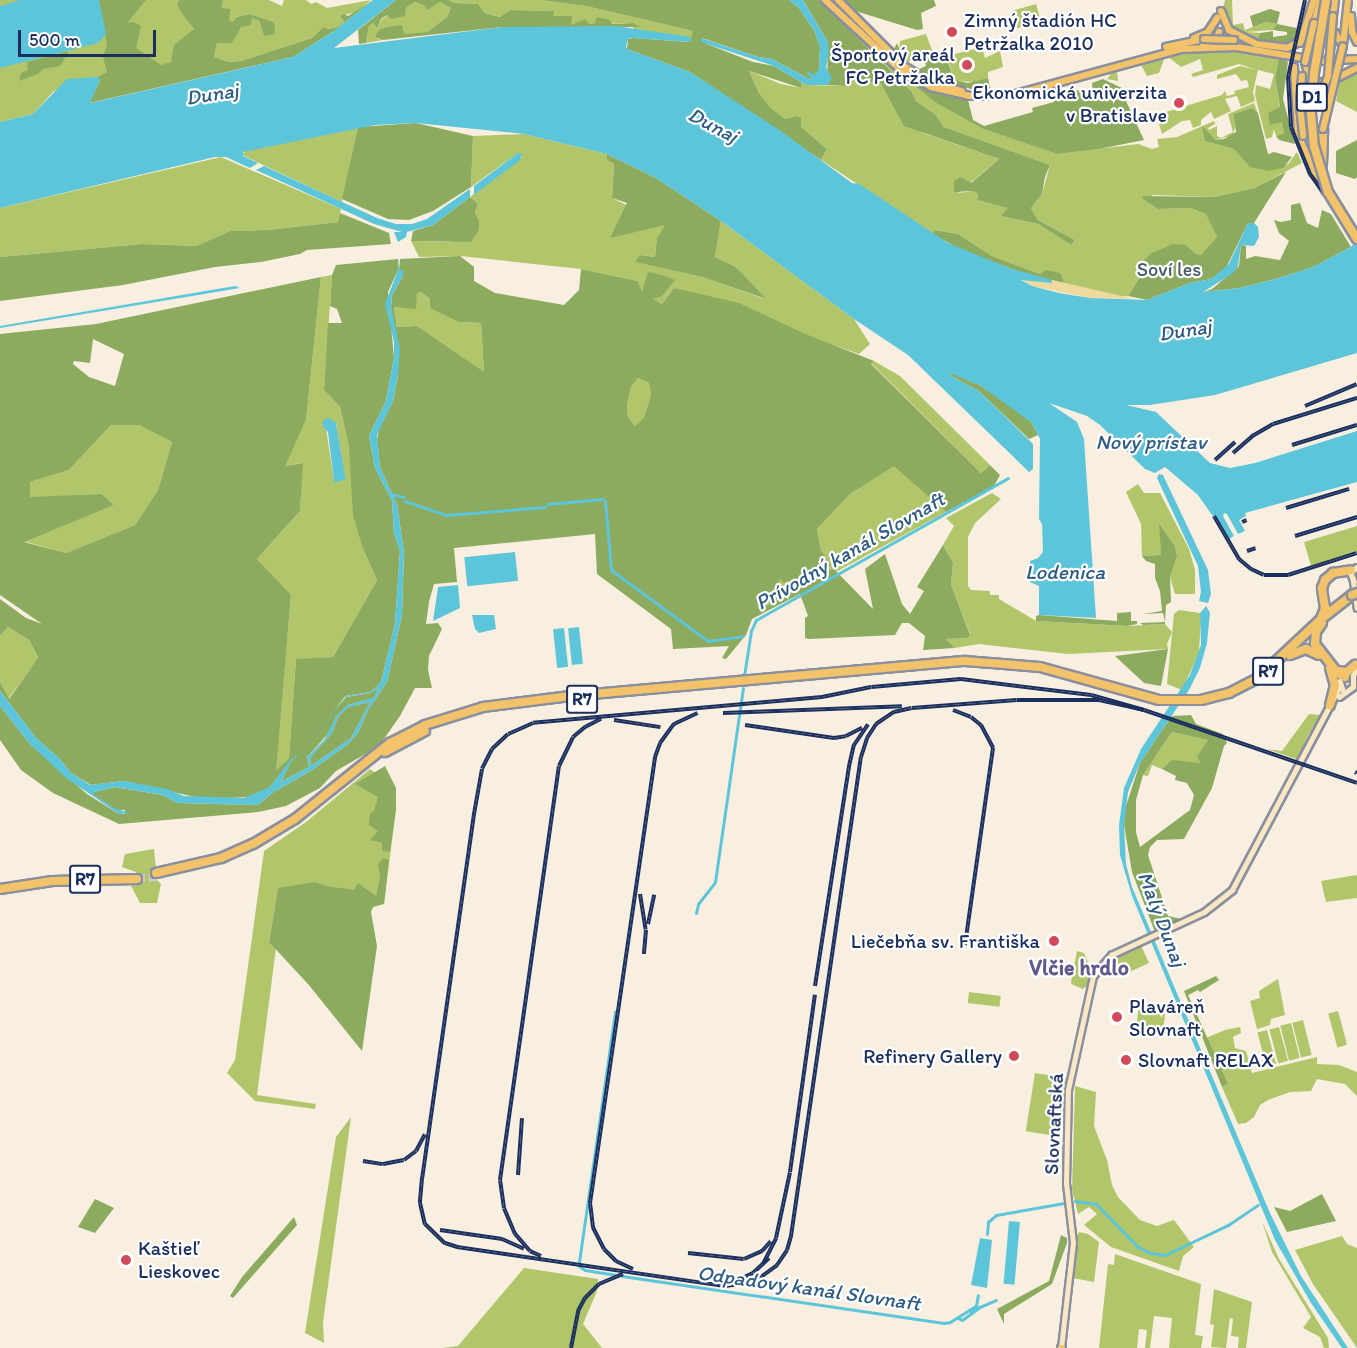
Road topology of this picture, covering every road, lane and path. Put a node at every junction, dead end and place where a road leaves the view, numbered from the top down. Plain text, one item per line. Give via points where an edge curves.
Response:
1 (825, 0) edge
2 (838, 0) edge
3 (1314, 0) edge
4 (1320, 0) edge
5 (1328, 0) edge
6 (1335, 0) edge
7 (1349, 0) edge
8 (1221, 11) dead end
9 (1217, 18) dead end
10 (1186, 42) junction
11 (1247, 42) junction
12 (1357, 42) edge
13 (1235, 43) junction
14 (1256, 44) junction
15 (1300, 44) junction
16 (1343, 46) junction
17 (1200, 47) junction
18 (1279, 54) junction
19 (1357, 58) edge
20 (1305, 62) junction
21 (1294, 67) junction
22 (1357, 68) edge
23 (1323, 129) joint
24 (1320, 161) junction
25 (1313, 168) junction
26 (1328, 192) junction
27 (1357, 233) edge
28 (1357, 238) edge
29 (1353, 581) edge
30 (1357, 608) edge
31 (1329, 611) junction
32 (1321, 621) junction
33 (1290, 655) junction
34 (1332, 668) junction
35 (1356, 668) edge
36 (1345, 684) junction
37 (1334, 701) junction
38 (1204, 702) junction
39 (1307, 750) junction
40 (156, 875) tunnel mouth
41 (0, 884) edge
42 (0, 889) edge
43 (1061, 1348) edge

1 - 17 main road via 902,71 931,87 964,96 1012,95 1167,51
2 - 10 main road via 904,66 937,85 970,93 1015,90
3 - 15 main road
4 - 20 main road, bridge
5 - 24 highway, D1, bridge via 1316,86 1315,124
5 - 26 highway, D1, bridge via 1317,46 1311,113 1315,153
6 - 21 main road, bridge via 1328,76 1323,90 1316,96 1306,95
7 - 12 main road
7 - 16 main road
8 - 14 main road via 1228,30
9 - 10 main road via 1208,32
10 - 13 main road, bridge via 1204,39
11 - 13 main road
11 - 14 main road
11 - 19 main road via 1317,58
13 - 17 main road
13 - 17 main road via 1227,44 1219,32 1215,40
13 - 18 main road
14 - 15 main road via 1284,49
15 - 16 main road via 1325,29 1337,35
16 - 23 main road, bridge
18 - 19 main road via 1328,62
18 - 21 main road
20 - 22 main road, bridge via 1311,78 1324,83
20 - 25 main road, bridge via 1301,117
21 - 25 main road, bridge via 1298,135
23 - 24 highway
24 - 27 highway, D1, bridge via 1337,202
25 - 26 highway, bridge
26 - 28 highway, D1, bridge
29 - 30 main road
29 - 31 highway, R7
29 - 31 highway via 1333,573 1325,580 1322,588
31 - 32 highway, R7
32 - 33 highway, R7
32 - 34 highway via 1315,644
32 - 38 highway, R7 via 1257,679
33 - 34 highway via 1311,650
33 - 38 highway, R7 via 1253,687
34 - 35 highway via 1345,672
34 - 36 highway
34 - 37 highway
35 - 36 main road, Slovnaftská
35 - 36 main road
36 - 37 main road
36 - 37 main road, Slovnaftská
37 - 39 main road, Slovnaftská
37 - 39 main road, Slovnaftská
38 - 40 highway, R7 via 1152,700 1055,672 989,662 942,662 477,708 425,725 390,743 295,819 253,844 221,858
39 - 43 main road, Slovnaftská via 1231,891 1204,912 1111,955 1095,971 1070,1074 1066,1183 1073,1238
41 - 42 highway, R7 via 52,876 137,877 52,880

